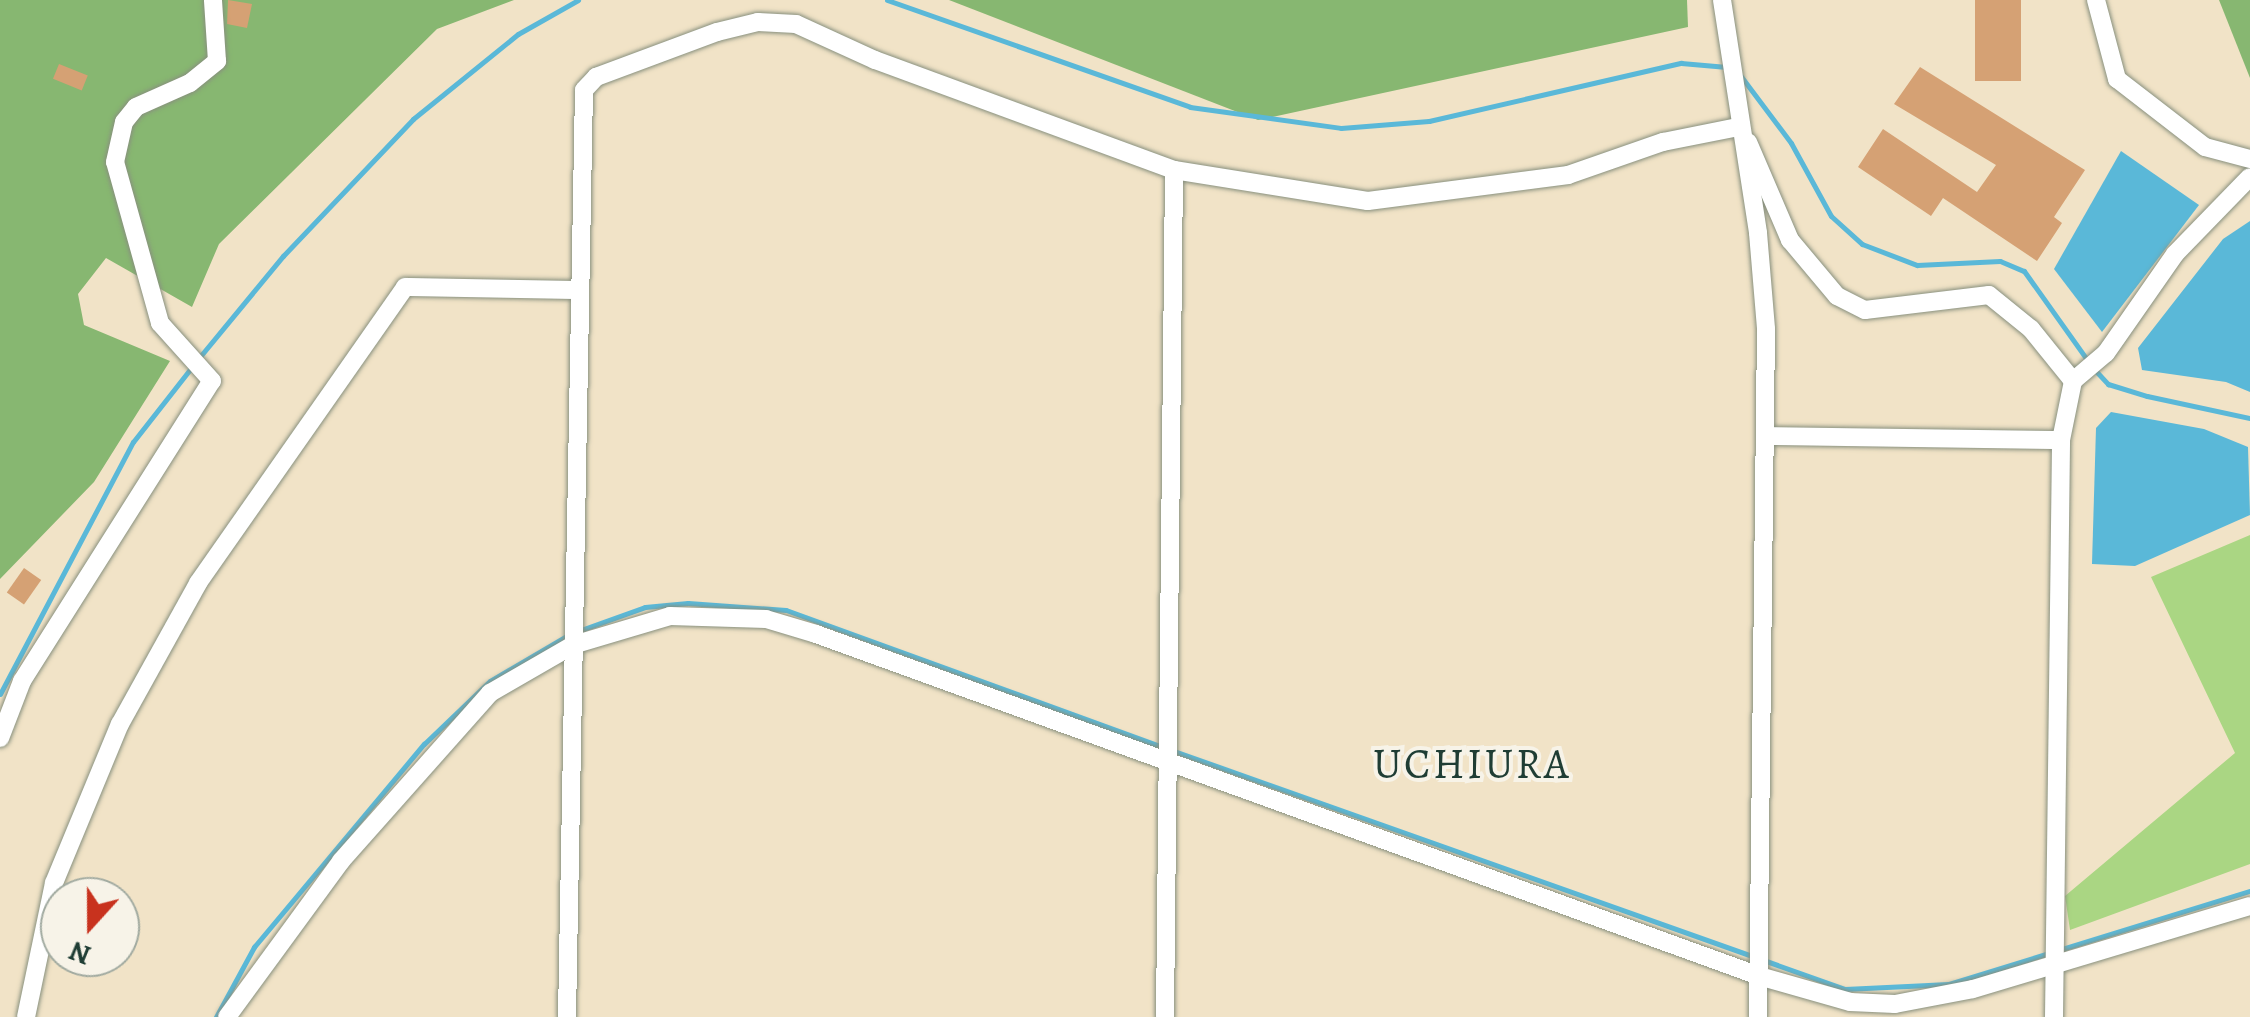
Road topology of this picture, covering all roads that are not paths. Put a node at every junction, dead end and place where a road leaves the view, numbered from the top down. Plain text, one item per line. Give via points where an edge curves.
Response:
1 (213, 0) edge
2 (1722, 0) edge
3 (2096, 0) edge
4 (1738, 126) junction
5 (2250, 160) edge
6 (1174, 170) junction
7 (2250, 177) edge
8 (579, 290) junction
9 (2074, 382) junction
10 (1768, 436) junction
11 (2062, 440) junction
12 (573, 644) junction
13 (0, 738) edge
14 (1166, 759) junction
15 (2250, 906) edge
16 (2050, 970) junction
17 (1759, 976) junction
18 (26, 1017) edge
19 (227, 1017) edge
20 (567, 1017) edge
21 (1164, 1017) edge
22 (1758, 1017) edge
23 (2054, 1017) edge

1 - 13 street via 217,61 190,83 136,107 124,122 116,162 160,323 212,381 22,681
2 - 4 street
3 - 5 street via 2117,79 2205,148
4 - 6 street via 1663,142 1568,175 1428,198 1368,201
4 - 9 street via 1790,240 1837,296 1866,310 1989,295 2032,328
4 - 10 street via 1758,233
6 - 8 street via 875,60 796,24 758,22 616,68 584,90
6 - 14 street
7 - 9 street via 2176,254 2106,353
8 - 12 street
8 - 18 street via 405,288 198,583 120,724 54,882
9 - 11 street
10 - 11 street
10 - 17 street
11 - 16 street
12 - 14 street via 670,616 766,619
12 - 19 street via 490,693 406,781
12 - 20 street
14 - 17 street
14 - 21 street
15 - 16 street
16 - 17 street via 1896,1004 1850,1002
16 - 23 street
17 - 22 street

